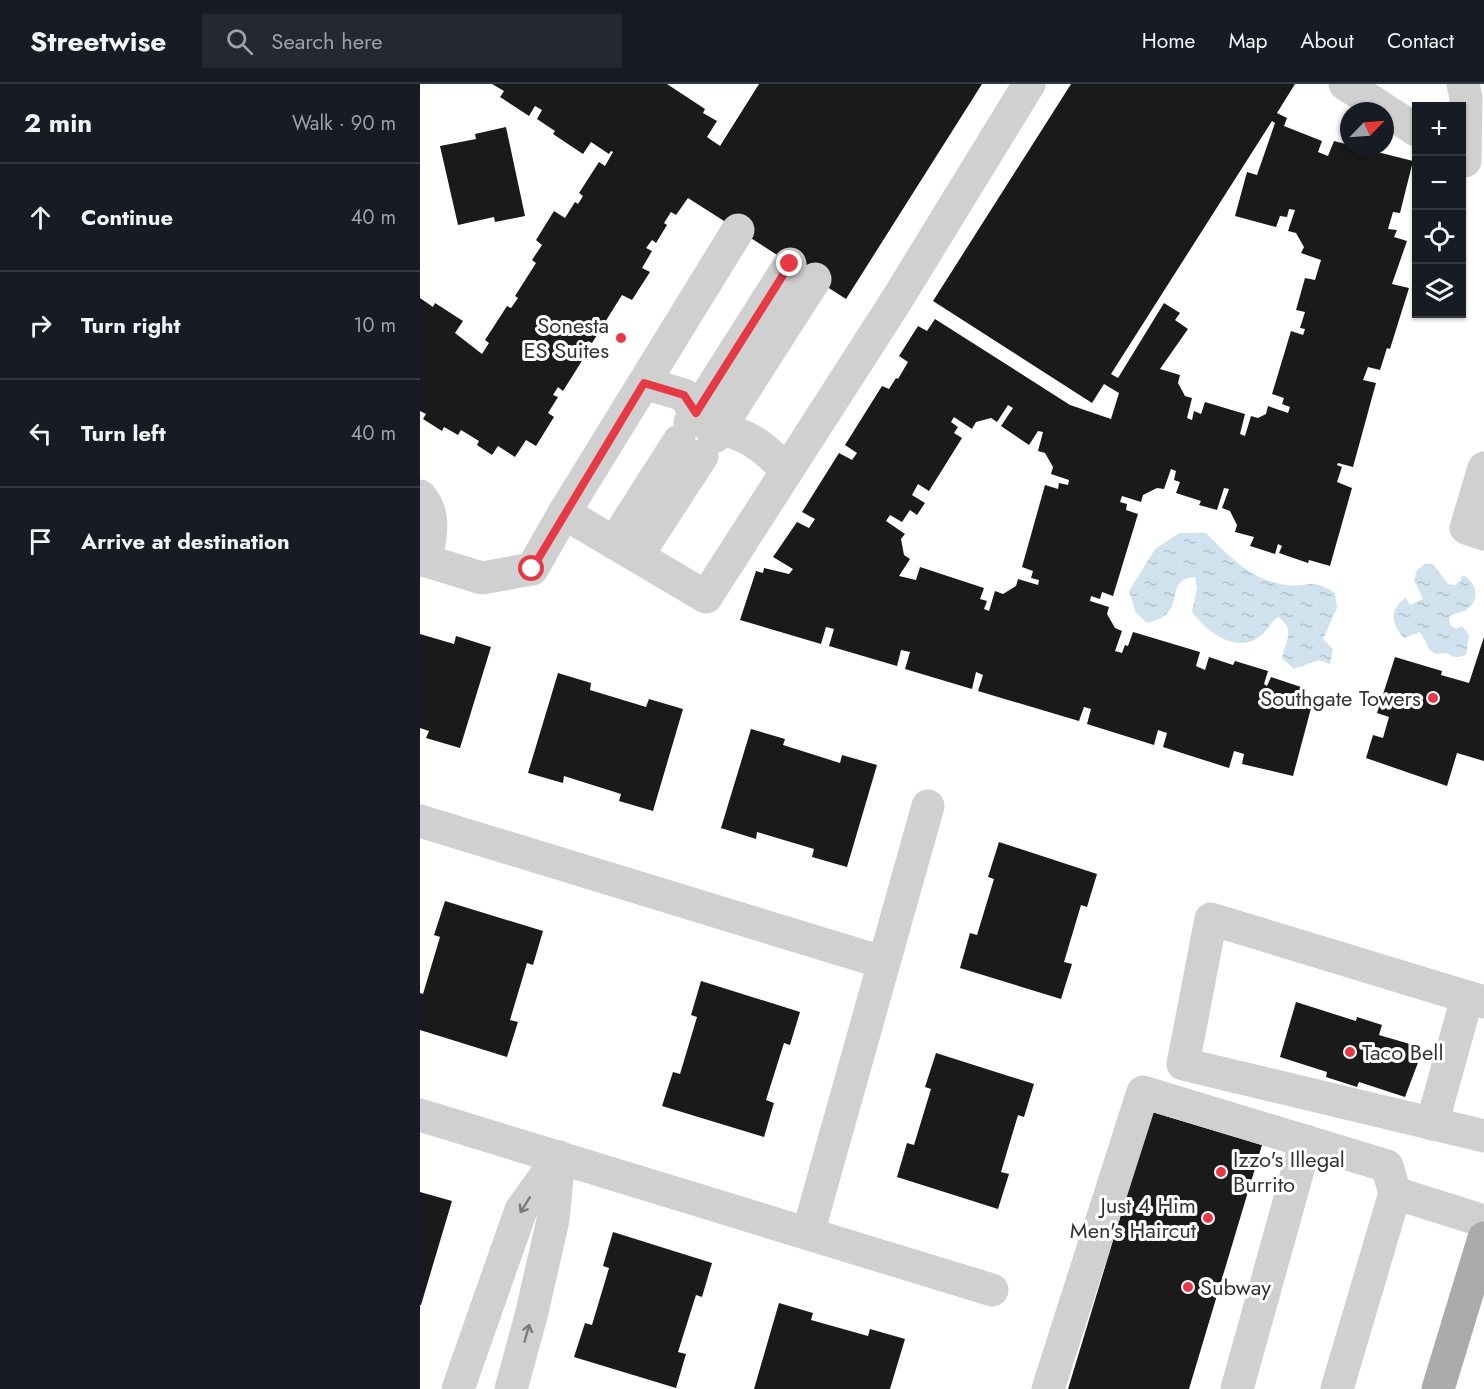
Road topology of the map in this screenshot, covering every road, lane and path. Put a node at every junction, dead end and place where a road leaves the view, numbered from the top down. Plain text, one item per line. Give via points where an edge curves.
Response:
1 (1029, 84) edge
2 (1345, 84) edge
3 (1462, 84) edge
4 (1412, 127) edge
5 (1465, 156) edge
6 (738, 231) dead end
7 (803, 272) dead end
8 (644, 383) junction
9 (700, 433) junction
10 (1484, 468) edge
11 (786, 470) junction
12 (420, 496) edge
13 (564, 513) junction
14 (1484, 534) edge
15 (626, 549) junction
16 (423, 560) edge
17 (927, 807) dead end
18 (420, 821) edge
19 (882, 962) junction
20 (1475, 1000) edge
21 (420, 1115) edge
22 (1432, 1124) junction
23 (1484, 1136) edge
24 (1306, 1142) junction
25 (559, 1157) junction
26 (1395, 1193) junction
27 (1484, 1221) edge
28 (808, 1233) junction
29 (1484, 1238) edge
30 (992, 1290) dead end
31 (458, 1389) edge
32 (511, 1389) edge
33 (1048, 1389) edge
34 (1237, 1389) edge
35 (1337, 1389) edge
36 (1438, 1389) edge

1 - 11 street via 896,301
2 - 4 street
3 - 5 street via 1466,98
6 - 8 street
7 - 9 street
8 - 9 street via 684,395
8 - 13 street
9 - 11 street via 736,432 752,439
9 - 15 street
10 - 14 street via 1466,528
11 - 15 street via 706,597
12 - 16 street via 431,518
13 - 15 street
13 - 16 street via 532,569 482,578
17 - 19 street
18 - 19 street
19 - 28 street
20 - 22 street
20 - 22 street via 1211,919 1183,1064
21 - 25 street
22 - 23 street
24 - 26 street via 1387,1166
24 - 33 street via 1143,1092
24 - 34 street
25 - 28 street
25 -> 31 street via 521,1210
32 -> 25 street via 553,1220
26 - 27 street
26 - 35 street
28 - 30 street
29 - 36 main road

